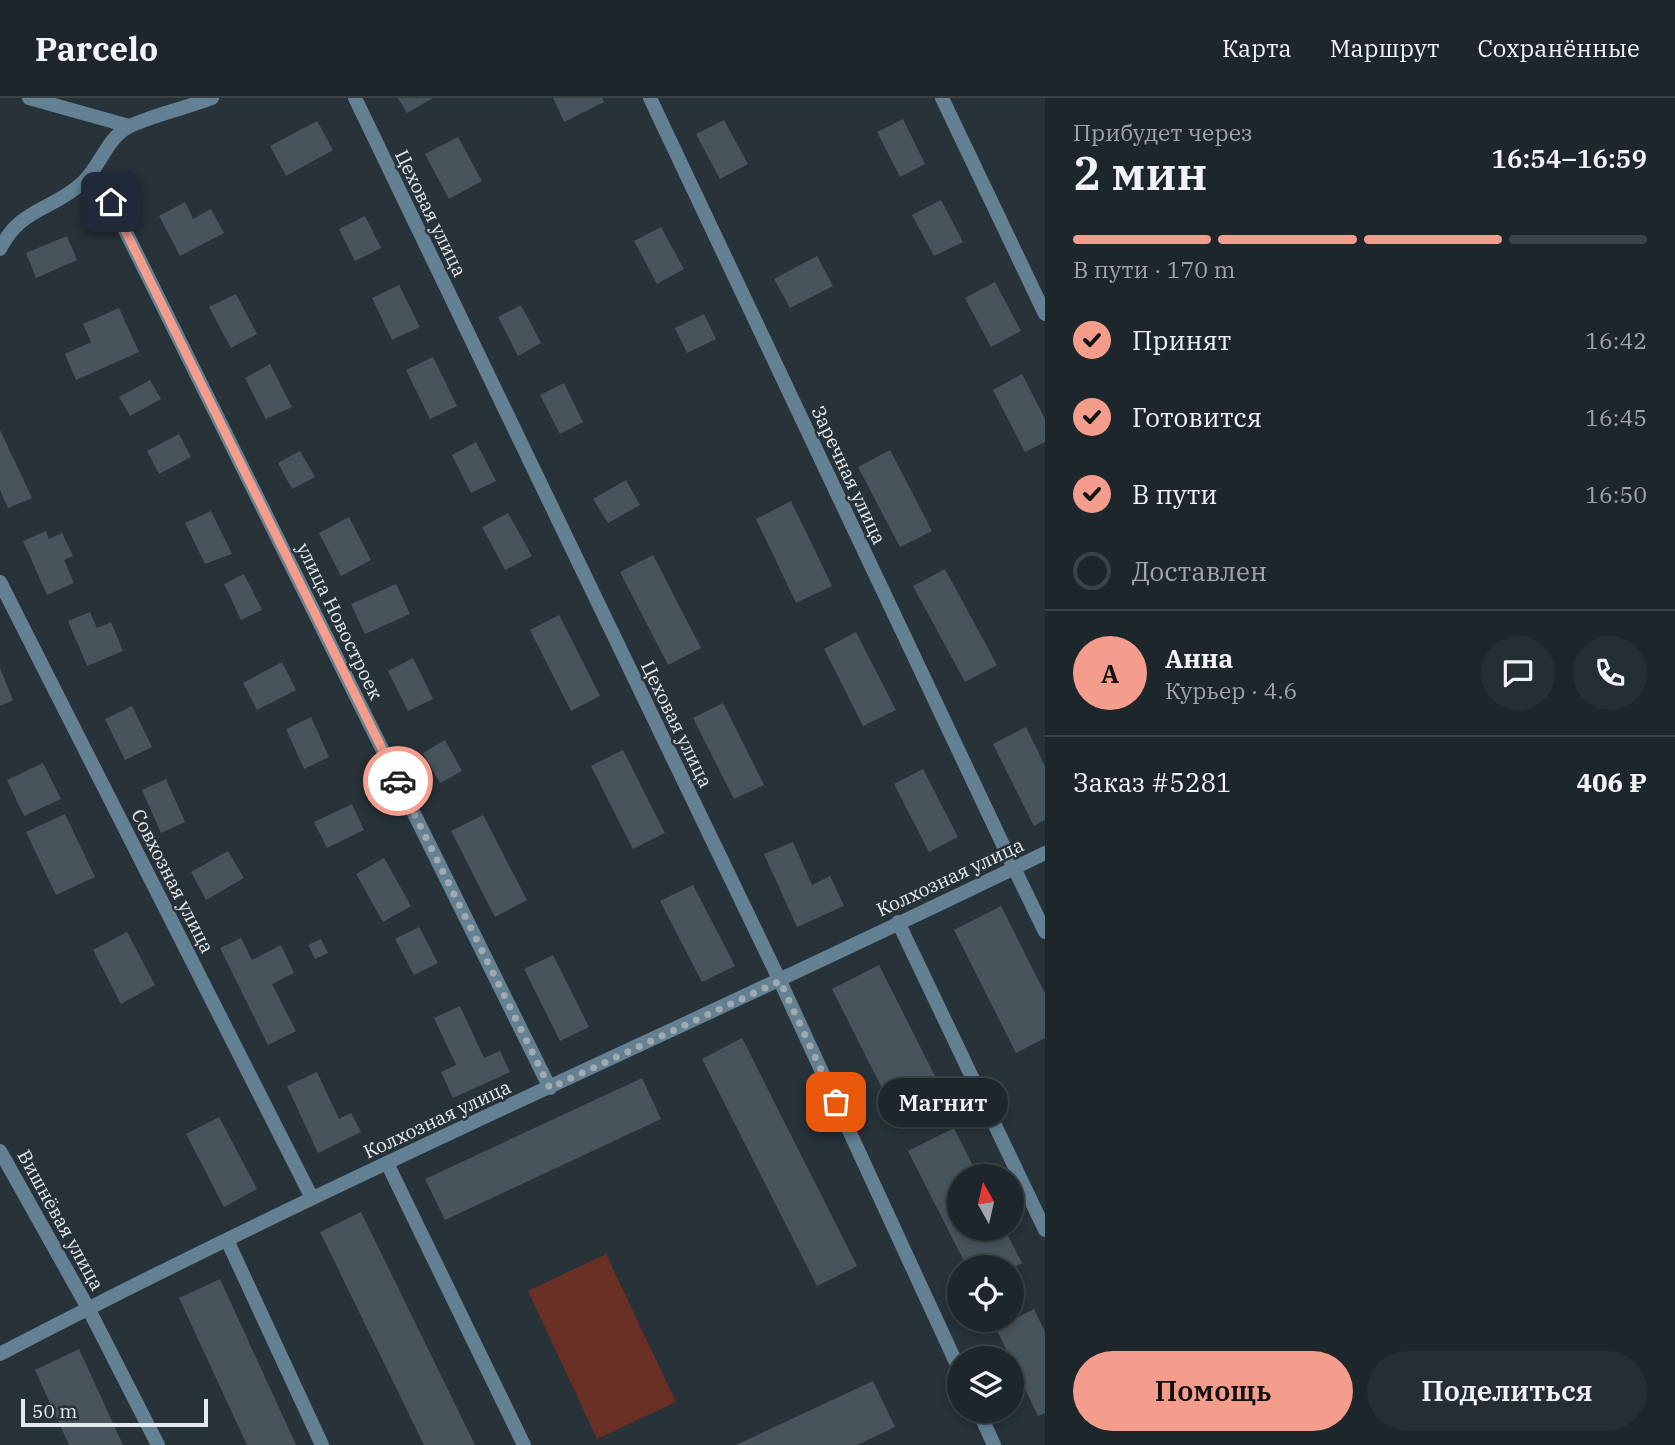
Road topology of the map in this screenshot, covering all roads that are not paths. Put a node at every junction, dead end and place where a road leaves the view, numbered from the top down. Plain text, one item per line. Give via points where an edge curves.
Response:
1 (29, 98) edge
2 (212, 98) edge
3 (355, 98) edge
4 (650, 98) edge
5 (942, 98) edge
6 (129, 127) junction
7 (83, 183) junction
8 (0, 249) edge
9 (1045, 314) edge
10 (0, 582) edge
11 (1045, 853) edge
12 (1014, 868) junction
13 (898, 922) junction
14 (1045, 932) edge
15 (780, 981) junction
16 (550, 1088) junction
17 (0, 1151) edge
18 (387, 1163) junction
19 (312, 1198) junction
20 (1045, 1230) edge
21 (227, 1240) junction
22 (88, 1308) junction
23 (948, 1346) edge
24 (0, 1354) edge
25 (984, 1423) edge
26 (158, 1445) edge
27 (322, 1445) edge
28 (524, 1445) edge
29 (994, 1445) edge

1 - 6 street
2 - 6 street
3 - 15 street, Цеховая улица
4 - 12 street, Заречная улица
5 - 9 street
6 - 7 street via 108,144
7 - 8 street via 20,220
7 - 16 street, улица Новостроек via 111,202
10 - 19 street, Совхозная улица
11 - 12 street, Колхозная улица
12 - 13 street, Колхозная улица
12 - 14 street, Заречная улица
13 - 15 street, Колхозная улица
13 - 20 street
15 - 16 street, Колхозная улица
15 - 23 street, Цеховая улица
16 - 18 street, Колхозная улица
17 - 22 street, Вишнёвая улица
18 - 19 street, Колхозная улица
18 - 28 street
19 - 21 street, Колхозная улица
21 - 22 street, Колхозная улица
21 - 27 street
22 - 24 street, Колхозная улица
22 - 26 street, Вишнёвая улица
25 - 29 street

